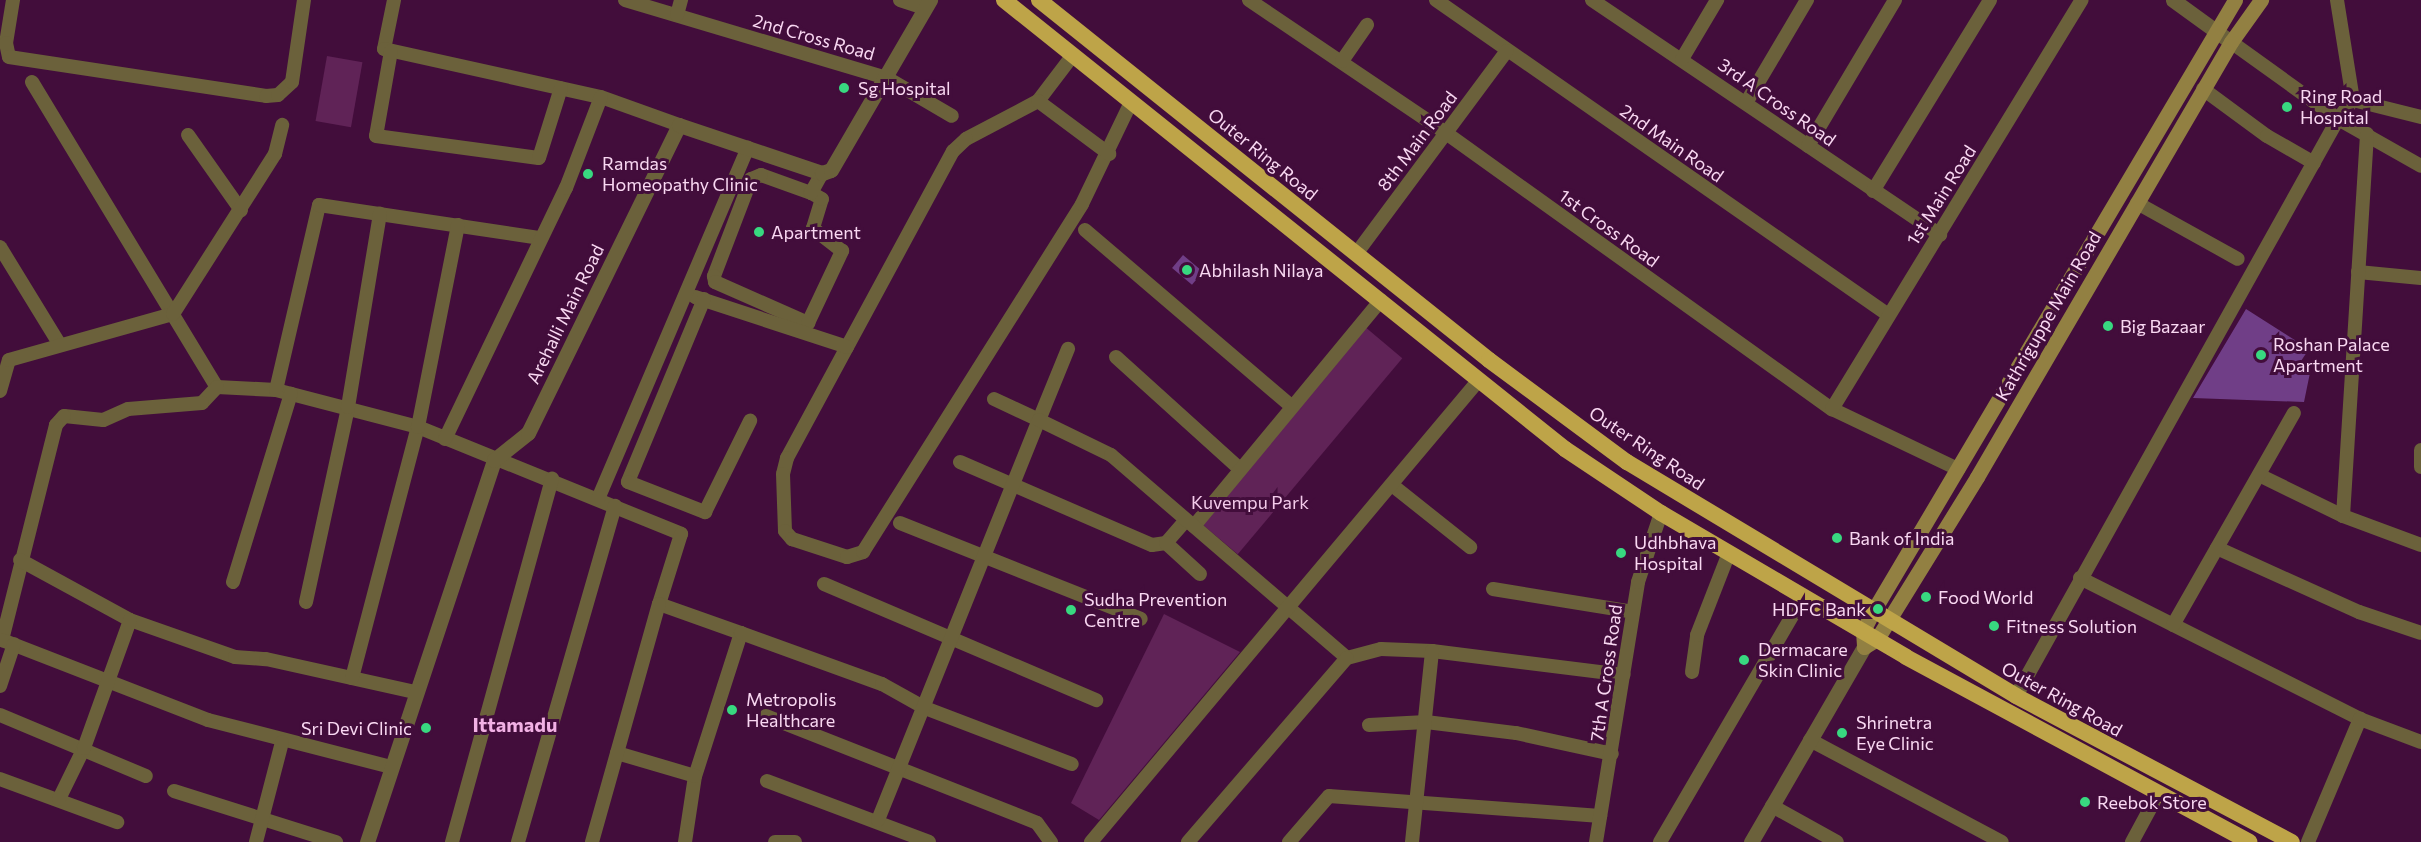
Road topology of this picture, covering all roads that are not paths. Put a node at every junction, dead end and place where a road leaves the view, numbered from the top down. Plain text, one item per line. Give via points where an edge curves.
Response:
1 (13, 0) edge
2 (304, 0) edge
3 (394, 0) edge
4 (625, 0) edge
5 (681, 0) edge
6 (900, 0) edge
7 (1004, 0) edge
8 (1039, 0) edge
9 (1249, 0) edge
10 (1436, 0) edge
11 (1592, 0) edge
12 (1717, 0) edge
13 (1808, 0) edge
14 (1895, 0) edge
15 (1990, 0) edge
16 (2082, 0) edge
17 (2173, 0) edge
18 (2235, 0) edge
19 (2261, 0) edge
20 (2337, 0) edge
21 (927, 4) edge
22 (677, 15) junction
23 (1367, 25) dead end
24 (2214, 30) junction
25 (2231, 42) junction
26 (391, 51) junction
27 (1508, 51) junction
28 (1073, 55) junction
29 (1682, 59) junction
30 (1342, 61) junction
31 (887, 78) junction
32 (32, 82) dead end
33 (561, 88) junction
34 (2204, 89) junction
35 (601, 97) junction
36 (2354, 100) junction
37 (1038, 101) junction
38 (1131, 102) junction
39 (1746, 103) junction
40 (952, 116) dead end
41 (2421, 117) edge
42 (2338, 119) junction
43 (282, 125) dead end
44 (679, 125) junction
45 (1446, 133) junction
46 (2367, 134) junction
47 (188, 135) dead end
48 (1808, 146) junction
49 (748, 148) junction
50 (1109, 154) junction
51 (2314, 163) junction
52 (2421, 166) edge
53 (822, 173) junction
54 (1873, 191) junction
55 (811, 193) junction
56 (2137, 203) junction
57 (241, 210) junction
58 (380, 214) junction
59 (458, 225) junction
60 (1085, 230) dead end
61 (1940, 235) junction
62 (541, 237) junction
63 (708, 243) junction
64 (0, 247) edge
65 (722, 250) junction
66 (1356, 254) junction
67 (2238, 259) dead end
68 (2358, 272) junction
69 (2421, 278) edge
70 (686, 294) junction
71 (704, 299) junction
72 (1381, 300) junction
73 (173, 314) junction
74 (1887, 314) junction
75 (60, 345) junction
76 (847, 347) junction
77 (1068, 349) dead end
78 (1116, 357) dead end
79 (1478, 381) junction
80 (217, 387) junction
81 (276, 390) junction
82 (0, 391) edge
83 (291, 394) junction
84 (994, 399) dead end
85 (1292, 406) junction
86 (348, 407) junction
87 (1832, 409) junction
88 (2294, 413) dead end
89 (1039, 420) junction
90 (750, 421) dead end
91 (418, 427) junction
92 (445, 439) junction
93 (2421, 450) edge
94 (494, 460) junction
95 (960, 462) dead end
96 (2421, 467) edge
97 (1240, 468) junction
98 (1958, 469) junction
99 (2259, 475) junction
100 (552, 479) junction
101 (1392, 485) junction
102 (1010, 487) junction
103 (598, 499) junction
104 (615, 506) junction
105 (1661, 513) junction
106 (2343, 516) junction
107 (900, 523) dead end
108 (1190, 523) junction
109 (1166, 543) junction
110 (2421, 545) edge
111 (1470, 547) dead end
112 (2217, 548) junction
113 (1729, 553) junction
114 (983, 556) junction
115 (20, 560) junction
116 (1200, 574) dead end
117 (2080, 578) junction
118 (233, 582) dead end
119 (824, 584) dead end
120 (1493, 589) dead end
121 (1803, 597) junction
122 (306, 602) dead end
123 (1288, 603) junction
124 (659, 604) junction
125 (1633, 612) junction
126 (1872, 613) junction
127 (1141, 619) dead end
128 (130, 620) junction
129 (1887, 621) junction
130 (2173, 625) junction
131 (741, 633) junction
132 (2421, 633) edge
133 (952, 638) junction
134 (1868, 639) junction
135 (14, 644) junction
136 (1432, 651) junction
137 (1347, 658) junction
138 (1692, 672) dead end
139 (1624, 675) junction
140 (352, 678) junction
141 (104, 682) junction
142 (0, 686) edge
143 (415, 692) junction
144 (2016, 696) junction
145 (1095, 699) dead end
146 (925, 708) junction
147 (0, 715) edge
148 (766, 716) dead end
149 (2360, 719) junction
150 (1426, 722) junction
151 (1369, 725) dead end
152 (1810, 740) junction
153 (282, 742) junction
154 (2421, 742) edge
155 (84, 748) junction
156 (617, 753) junction
157 (1612, 754) junction
158 (1072, 764) dead end
159 (391, 767) junction
160 (899, 770) junction
161 (146, 776) dead end
162 (695, 776) junction
163 (0, 779) edge
164 (767, 781) dead end
165 (174, 791) dead end
166 (2158, 794) junction
167 (59, 798) junction
168 (1414, 800) junction
169 (1772, 806) junction
170 (1600, 816) junction
171 (878, 820) junction
172 (263, 821) junction
173 (117, 822) dead end
174 (1038, 836) edge
175 (256, 842) edge
176 (336, 842) edge
177 (367, 842) edge
178 (452, 842) edge
179 (518, 842) edge
180 (592, 842) edge
181 (686, 842) edge
182 (775, 842) edge
183 (795, 842) edge
184 (929, 842) edge
185 (1051, 842) edge
186 (1091, 842) edge
187 (1188, 842) edge
188 (1289, 842) edge
189 (1412, 842) edge
190 (1596, 842) edge
191 (1658, 842) edge
192 (1751, 842) edge
193 (1837, 842) edge
194 (2001, 842) edge
195 (2132, 842) edge
196 (2249, 842) edge
197 (2292, 842) edge
198 (2308, 842) edge

1 - 2 street via 6,43 9,57 266,96 278,95 292,82
3 - 26 street via 384,49
4 - 22 street, 2nd Cross Road
5 - 22 street
6 - 21 street
7 - 28 highway, Outer Ring Road
8 - 66 highway, Outer Ring Road
9 - 30 street, 1st Cross Road
10 - 27 street, 2nd Main Road
11 - 29 street, 3rd A Cross Road
12 - 29 street
13 - 39 street
14 - 48 street
15 - 54 street
16 - 61 street, 1st Main Road
17 - 24 street
18 - 24 main road, Kathriguppe Main Road
19 - 25 main road, Kathriguppe Main Road
20 - 36 street
21 - 31 street
22 - 31 street, 2nd Cross Road
23 - 30 street
24 - 25 street
24 - 98 main road, Kathriguppe Main Road
25 - 34 main road, Kathriguppe Main Road
25 - 42 street
26 - 33 street
26 - 33 street via 376,136 538,158
27 - 45 street, 8th Main Road
27 - 74 street, 2nd Main Road
28 - 37 street
28 - 38 highway, Outer Ring Road
29 - 39 street, 3rd A Cross Road
30 - 45 street, 1st Cross Road
31 - 40 street, 2nd Cross Road
31 - 53 street via 838,166
32 - 73 street
33 - 35 street
34 - 51 street via 2267,136
34 - 56 main road, Kathriguppe Main Road
35 - 44 street
35 - 62 street
36 - 41 street
36 - 42 street
37 - 50 street
37 - 76 street via 958,143
38 - 50 street
38 - 72 highway, Outer Ring Road
39 - 48 street, 3rd A Cross Road
42 - 46 street
42 - 51 street
43 - 57 street via 275,154
44 - 49 street
44 - 94 street, Arehalli Main Road via 528,433
45 - 66 street, 8th Main Road
45 - 87 street, 1st Cross Road
46 - 52 street
46 - 68 street
47 - 57 street
48 - 54 street, 3rd A Cross Road
49 - 53 street
49 - 63 street
50 - 76 street via 1082,204 863,552 848,557 788,536 783,474
51 - 117 street
53 - 55 street
54 - 61 street, 3rd A Cross Road
55 - 65 street via 755,176
55 - 65 street via 822,199 813,228 843,251 808,323 716,282 714,268
56 - 67 street
56 - 129 main road, Kathriguppe Main Road
57 - 73 street
58 - 59 street
58 - 81 street via 324,204 315,209
58 - 86 street
59 - 62 street
59 - 91 street
60 - 85 street
61 - 74 street, 1st Main Road
62 - 92 street
63 - 65 street
63 - 70 street
64 - 75 street
66 - 126 highway, Outer Ring Road via 1627,462
68 - 69 street
68 - 106 street
70 - 71 street
70 - 103 street
71 - 76 street
71 - 90 street via 628,482 700,512 708,510
72 - 79 highway, Outer Ring Road
72 - 85 street
73 - 75 street
73 - 80 street
74 - 87 street, 1st Main Road
75 - 82 street via 9,360
77 - 89 street
78 - 97 street
79 - 101 street
79 - 105 highway, Outer Ring Road via 1561,446
80 - 81 street
80 - 115 street via 202,403 128,409 104,420 64,416 55,428
81 - 83 street
83 - 86 street
83 - 118 street
84 - 89 street
85 - 97 street
86 - 91 street
86 - 122 street
87 - 98 street, 1st Cross Road
88 - 99 street
89 - 102 street
89 - 108 street via 1111,455
91 - 92 street
91 - 140 street
92 - 94 street
93 - 96 street
94 - 100 street
94 - 143 street
95 - 102 street
97 - 108 street
98 - 126 main road, Kathriguppe Main Road
99 - 106 street
99 - 112 street
100 - 103 street
100 - 178 street
101 - 111 street
101 - 123 street
102 - 109 street via 1152,545
102 - 114 street
103 - 104 street
104 - 124 street via 681,534
104 - 179 street
105 - 113 highway, Outer Ring Road
105 - 125 street, 7th A Cross Road via 1644,559
106 - 110 street
107 - 114 street
108 - 109 street
108 - 123 street
109 - 116 street
112 - 130 street
112 - 132 street via 2359,612
113 - 121 highway, Outer Ring Road
113 - 138 street via 1697,635
114 - 127 street
114 - 133 street
115 - 128 street
115 - 135 street via 1,631 2,640
117 - 130 street
117 - 144 street
119 - 133 street
120 - 125 street
121 - 134 highway, Outer Ring Road
121 - 191 street
123 - 137 street
123 - 186 street
124 - 131 street
124 - 156 street
125 - 139 street, 7th A Cross Road
126 - 129 highway, Outer Ring Road
126 - 134 main road, Kathriguppe Main Road
128 - 140 street via 235,657
128 - 141 street
129 - 134 main road, Kathriguppe Main Road
129 - 144 highway, Outer Ring Road
130 - 149 street
131 - 146 street via 882,684
131 - 162 street
133 - 145 street
133 - 146 street
134 - 152 street
134 - 166 highway, Outer Ring Road
135 - 141 street
135 - 142 street
136 - 137 street via 1381,649
136 - 139 street
136 - 150 street
137 - 187 street
139 - 157 street, 7th A Cross Road
140 - 143 street
141 - 153 street
141 - 155 street
143 - 159 street
144 - 197 highway, Outer Ring Road
146 - 158 street
146 - 160 street
147 - 155 street
148 - 160 street
149 - 154 street
149 - 198 street
150 - 151 street
150 - 157 street via 1516,733
150 - 168 street
152 - 169 street
152 - 194 street
153 - 159 street
153 - 172 street
155 - 161 street
155 - 167 street
156 - 162 street
156 - 180 street
157 - 170 street, 7th A Cross Road
159 - 177 street
160 - 171 street
160 - 174 street via 1037,823
162 - 181 street
163 - 167 street
164 - 171 street
165 - 172 street
166 - 195 street
166 - 196 highway, Outer Ring Road
167 - 173 street
168 - 170 street
168 - 188 street via 1329,796
168 - 189 street
169 - 192 street
169 - 193 street
170 - 190 street, 7th A Cross Road
171 - 184 street
172 - 175 street
172 - 176 street
174 - 185 street
182 - 183 street

